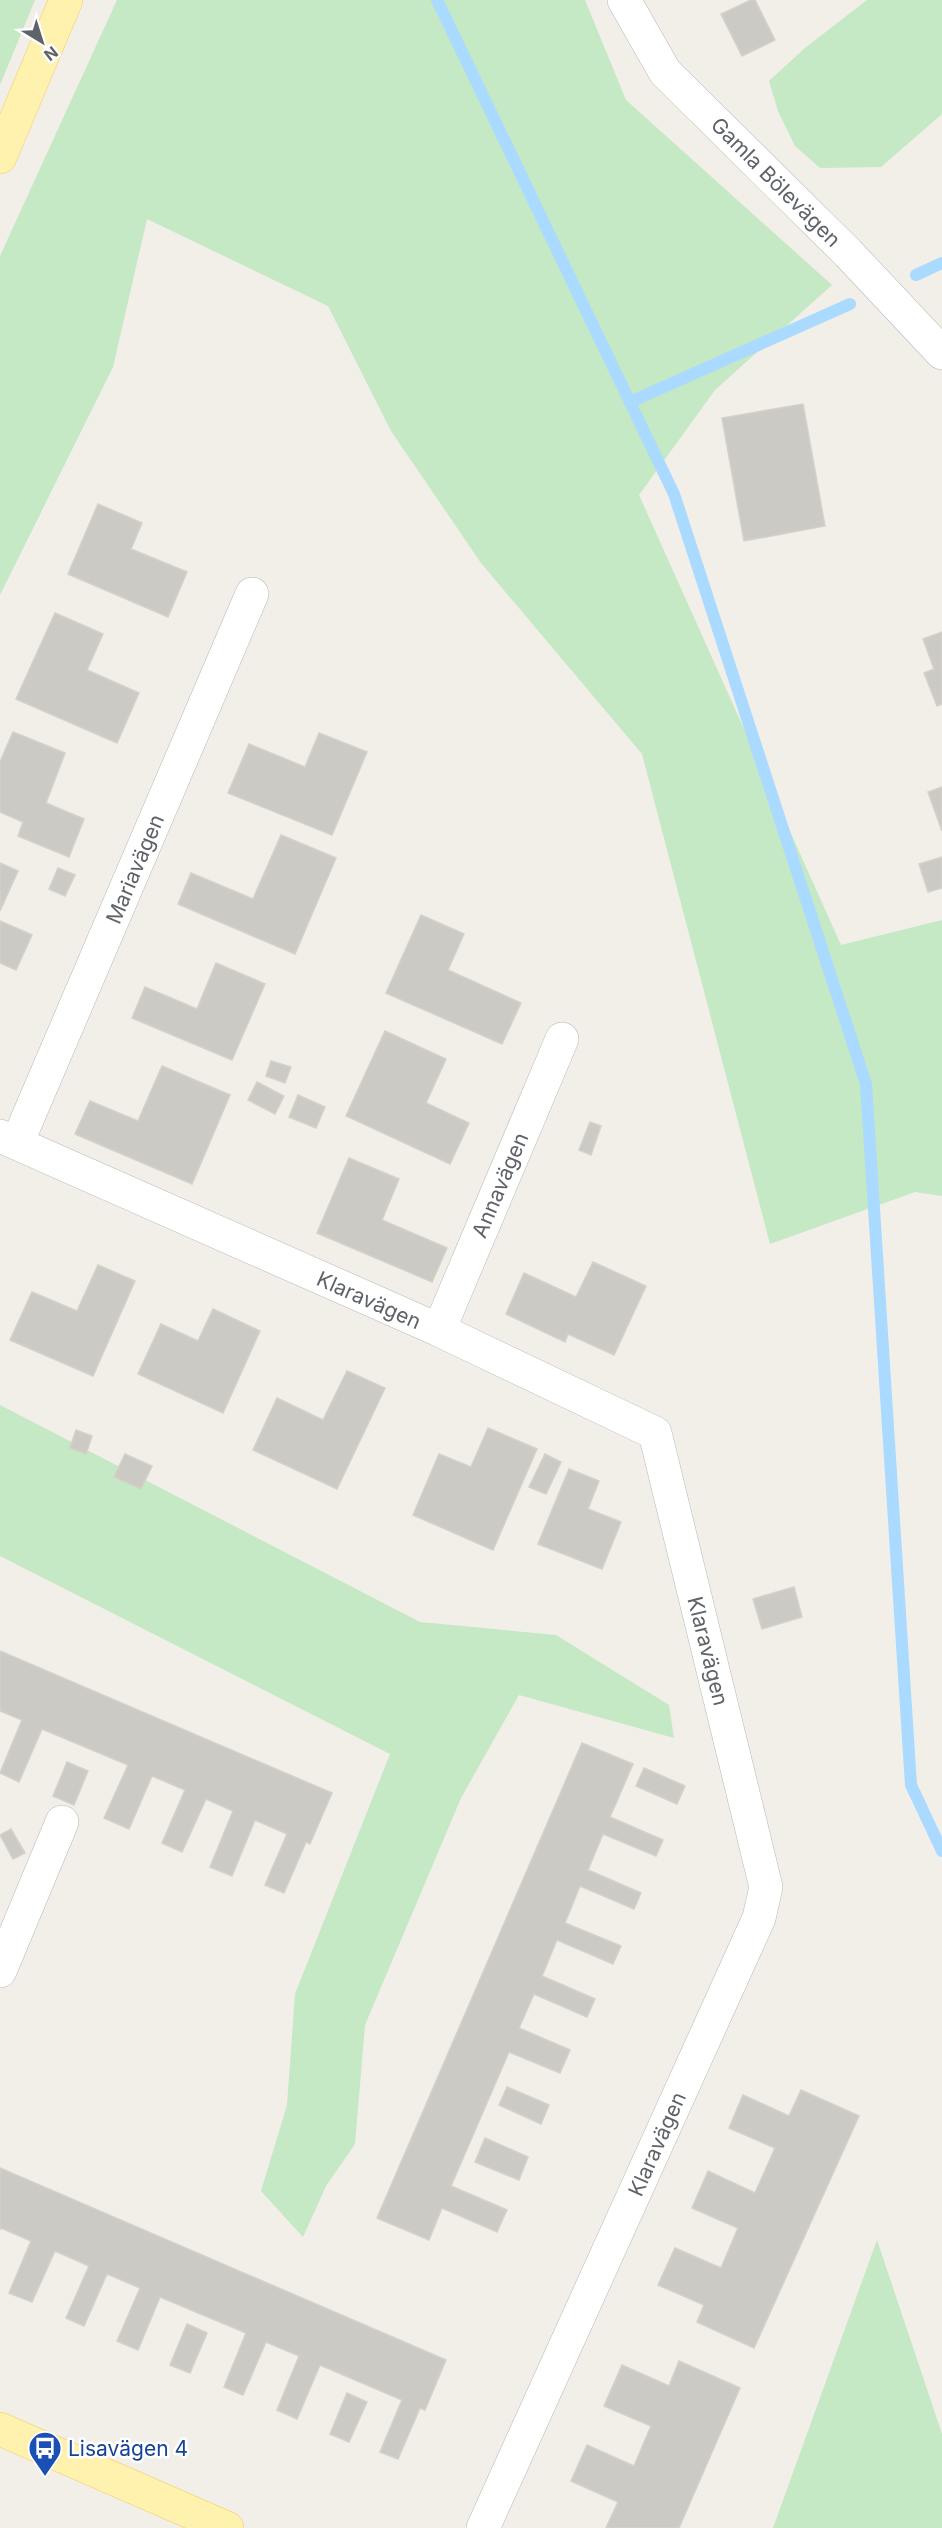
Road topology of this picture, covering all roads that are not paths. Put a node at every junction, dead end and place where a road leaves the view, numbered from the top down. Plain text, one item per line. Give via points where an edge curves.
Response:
1 (66, 0) edge
2 (624, 0) edge
3 (0, 157) edge
4 (942, 353) edge
5 (252, 594) dead end
6 (562, 1039) dead end
7 (9, 1139) edge
8 (439, 1330) junction
9 (62, 1822) dead end
10 (0, 1971) edge
11 (0, 2428) edge
12 (227, 2528) edge
13 (483, 2528) edge

1 - 3 main road
2 - 4 street, Gamla Bölevägen via 665,72 848,253
5 - 7 street, Mariavägen
6 - 8 street, Annavägen
7 - 8 street, Klaravägen
8 - 13 street, Klaravägen via 655,1433 766,1887 759,1918
9 - 10 street
11 - 12 main road

